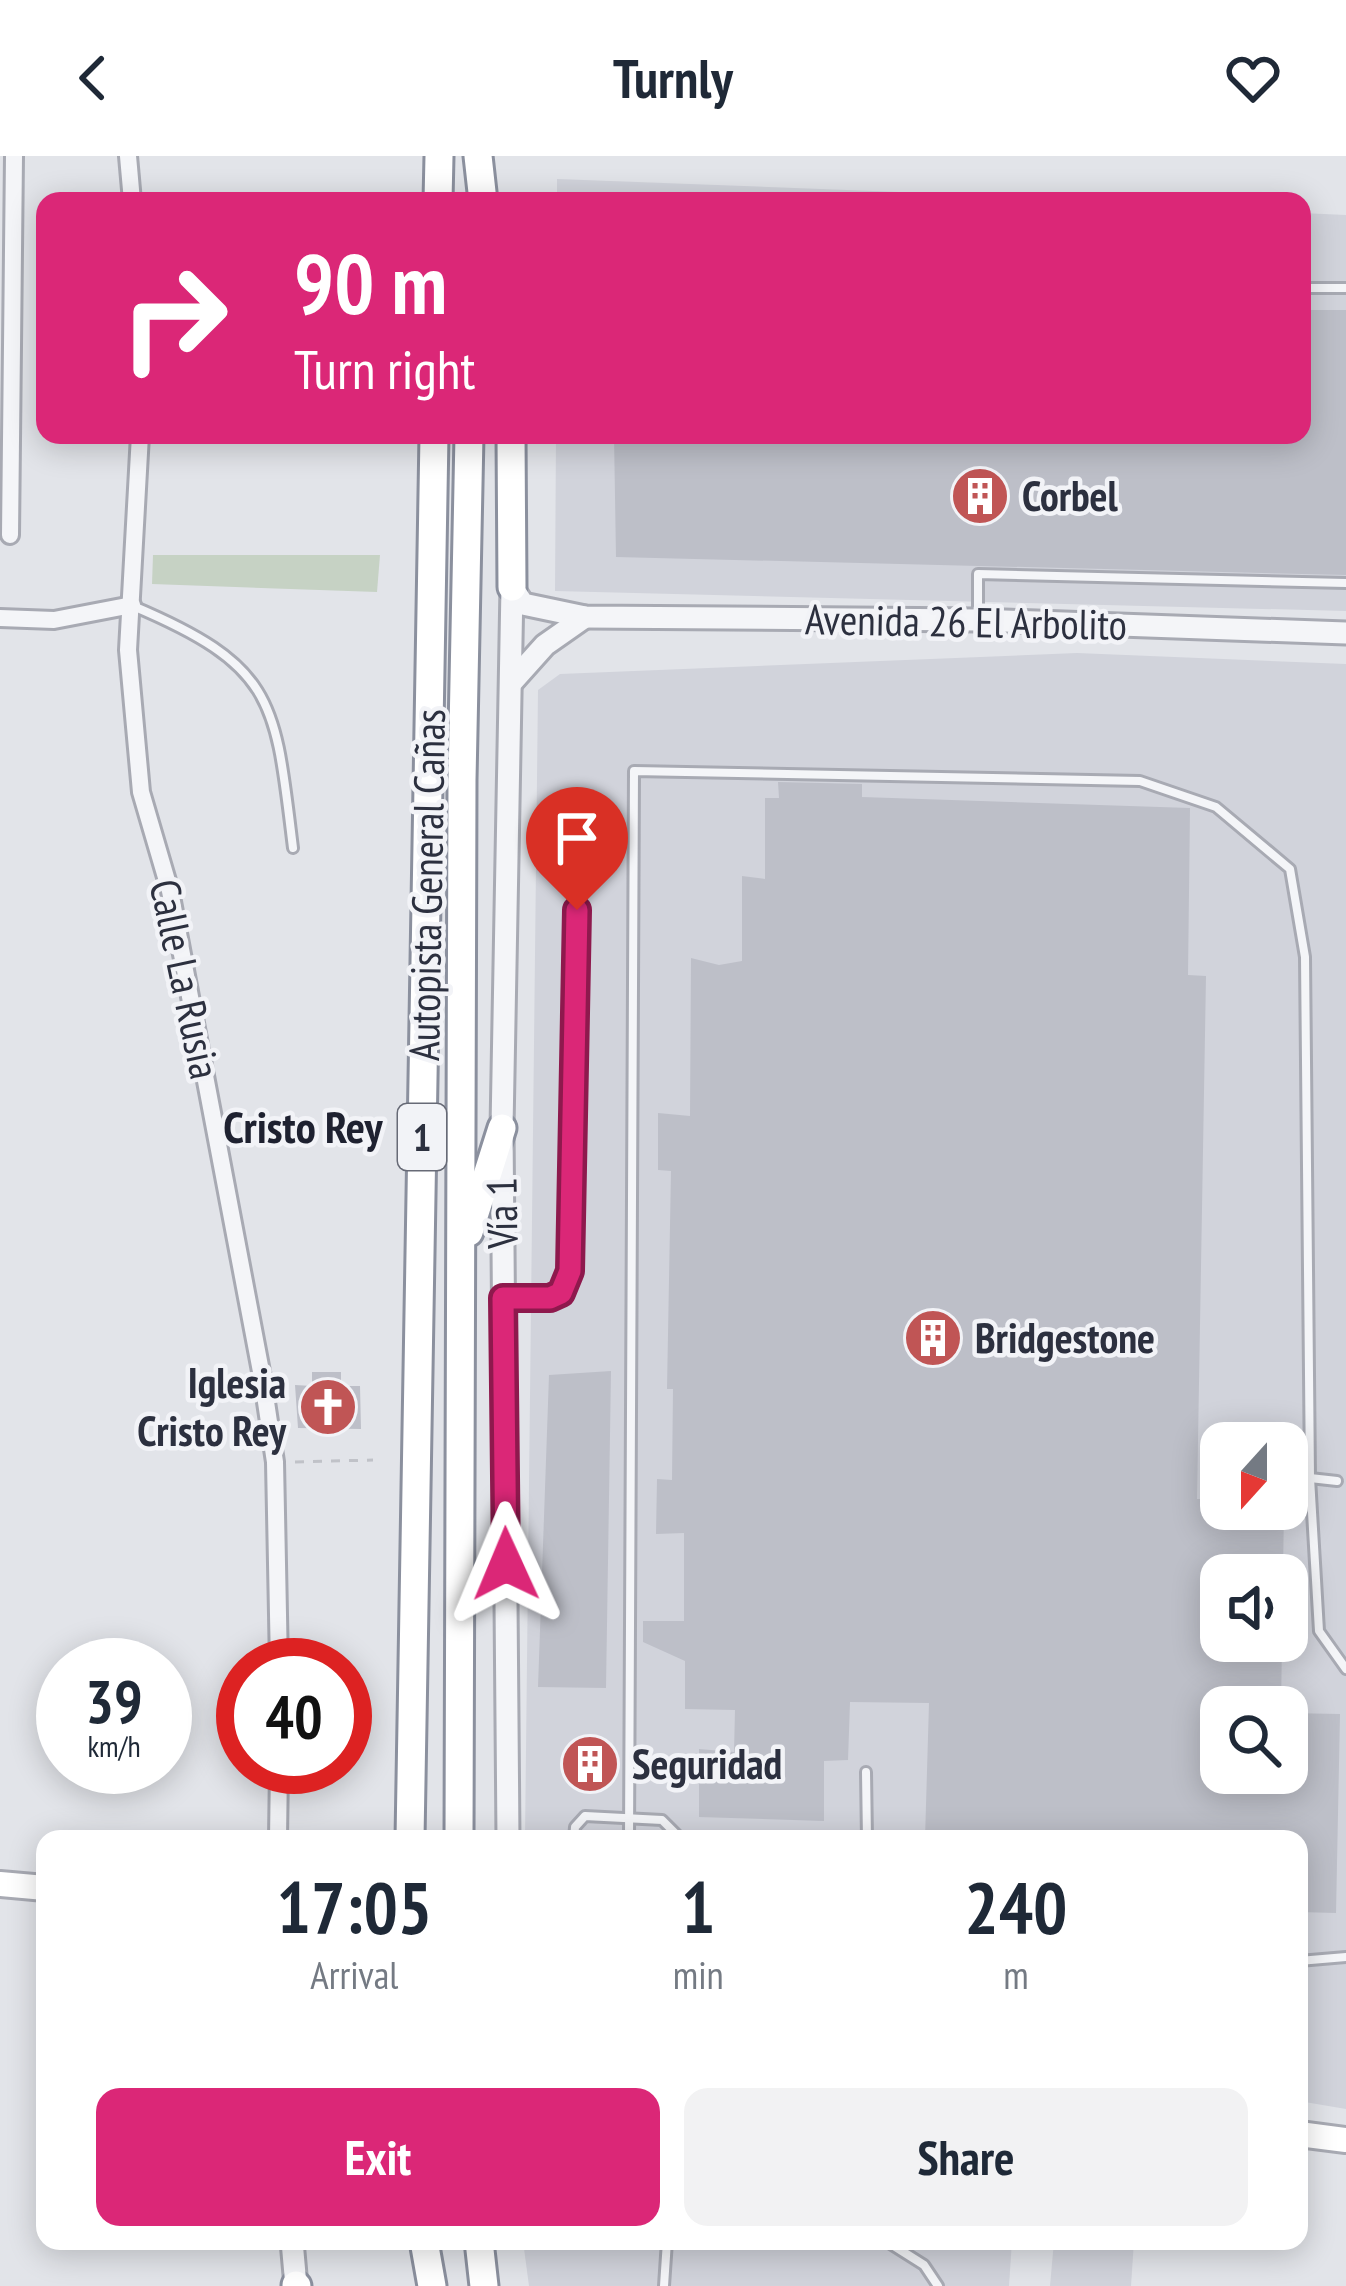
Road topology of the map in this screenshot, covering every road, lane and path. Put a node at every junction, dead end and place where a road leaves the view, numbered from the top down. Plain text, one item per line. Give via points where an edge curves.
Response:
1 (14, 156) edge
2 (128, 156) edge
3 (439, 156) edge
4 (477, 156) edge
5 (131, 192) edge
6 (438, 192) edge
7 (479, 192) edge
8 (1311, 288) edge
9 (1346, 288) edge
10 (140, 444) edge
11 (434, 444) edge
12 (470, 444) edge
13 (511, 444) edge
14 (5, 449) edge
15 (10, 535) dead end
16 (1346, 583) edge
17 (512, 587) junction
18 (132, 605) junction
19 (585, 617) junction
20 (0, 618) edge
21 (977, 620) junction
22 (1346, 633) edge
23 (511, 683) junction
24 (293, 848) dead end
25 (578, 865) dead end
26 (502, 1128) junction
27 (461, 1259) junction
28 (503, 1298) junction
29 (373, 1460) dead end
30 (275, 1462) junction
31 (1310, 1478) junction
32 (1337, 1481) dead end
33 (278, 1638) edge
34 (1346, 1670) edge
35 (866, 1772) dead end
36 (279, 1794) edge
37 (629, 1818) junction
38 (278, 1830) edge
39 (410, 1830) edge
40 (459, 1830) edge
41 (508, 1830) edge
42 (575, 1830) edge
43 (629, 1830) edge
44 (672, 1830) edge
45 (867, 1830) edge
46 (0, 1884) edge
47 (36, 1887) edge
48 (1346, 1957) edge
49 (1308, 1960) edge
50 (1308, 2135) edge
51 (1346, 2140) edge
52 (293, 2250) edge
53 (422, 2250) edge
54 (425, 2250) edge
55 (480, 2250) edge
56 (666, 2250) edge
57 (900, 2250) edge
58 (296, 2286) edge
59 (417, 2286) edge
60 (432, 2286) edge
61 (484, 2286) edge
62 (664, 2286) edge
63 (938, 2286) edge

1 - 14 street
2 - 5 street
3 - 6 highway
4 - 7 highway
8 - 9 lane
10 - 18 street, Calle La Rusia
11 - 39 highway, Autopista General Cañas / 1
12 - 27 highway, Autopista General Cañas / 1
13 - 17 highway
14 - 15 street
16 - 21 lane via 978,574
17 - 19 street, Avenida 26 El Arbolito via 523,604
17 - 23 street, Vía 1
18 - 20 street via 54,620
18 - 24 lane via 199,635 252,677 279,730
18 - 30 street, Calle La Rusia via 128,650 141,792 177,929
19 - 21 street, Avenida 26 El Arbolito
19 - 23 street via 544,645
21 - 22 street, Avenida 26 El Arbolito
23 - 26 street, Vía 1
25 - 28 lane via 570,1271 550,1298
26 - 27 highway
26 - 28 street, Vía 1
27 - 40 highway, Autopista General Cañas / 1
28 - 41 street, Vía 1
29 - 30 path
30 - 33 street, Calle La Rusia
31 - 32 lane
31 - 34 lane via 1318,1631
31 - 37 lane via 1305,957 1290,869 1216,807 1140,781 634,771
35 - 45 lane
36 - 38 street
37 - 42 lane via 585,1816
37 - 43 lane
37 - 44 lane via 662,1820
46 - 47 main road
48 - 49 lane
50 - 51 main road
52 - 58 street
53 - 59 highway
54 - 60 highway
55 - 61 highway
56 - 62 lane
57 - 63 lane

